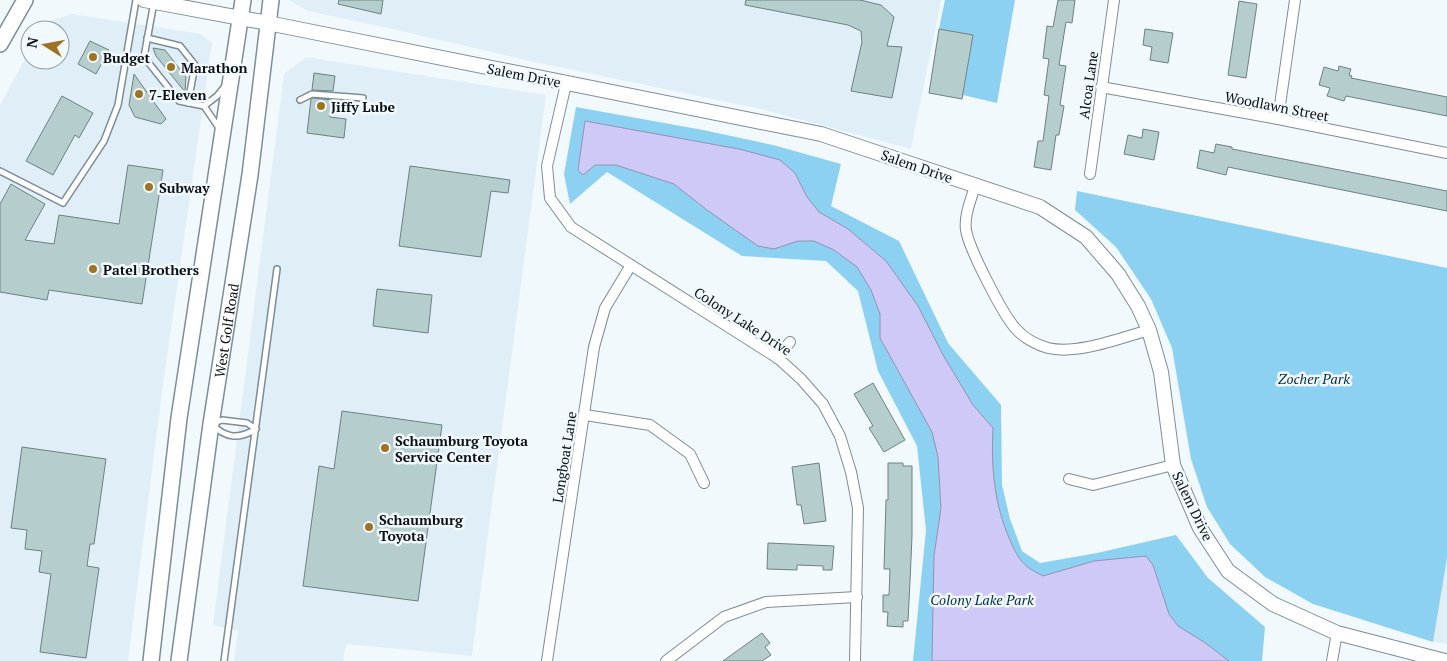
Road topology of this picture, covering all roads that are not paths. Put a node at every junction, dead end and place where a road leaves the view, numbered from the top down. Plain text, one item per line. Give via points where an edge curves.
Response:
1 (25, 0) edge
2 (136, 0) edge
3 (243, 0) edge
4 (271, 0) edge
5 (1114, 0) edge
6 (1295, 0) edge
7 (149, 1) edge
8 (240, 18) junction
9 (268, 23) junction
10 (147, 38) junction
11 (0, 44) edge
12 (229, 81) junction
13 (566, 84) junction
14 (1101, 87) junction
15 (363, 98) dead end
16 (300, 100) dead end
17 (188, 103) junction
18 (204, 106) junction
19 (1278, 119) junction
20 (221, 134) junction
21 (1447, 153) edge
22 (0, 171) edge
23 (1090, 174) dead end
24 (975, 186) junction
25 (631, 264) junction
26 (277, 269) dead end
27 (1149, 330) junction
28 (790, 342) dead end
29 (777, 358) junction
30 (585, 414) junction
31 (211, 424) junction
32 (256, 429) junction
33 (1173, 465) junction
34 (1068, 478) dead end
35 (704, 483) dead end
36 (857, 597) junction
37 (1337, 633) junction
38 (151, 661) edge
39 (179, 661) edge
40 (224, 661) edge
41 (547, 661) edge
42 (666, 661) edge
43 (855, 661) edge
44 (1332, 661) edge
45 (1445, 661) edge

1 - 11 main road
2 - 22 lane via 118,104 104,141 63,203
3 - 8 main road
4 - 9 main road, West Golf Road
5 - 14 street, Alcoa Lane
6 - 19 street
7 - 8 street, Salem Drive
7 - 10 lane
8 - 9 street, Salem Drive
8 - 12 main road
9 - 13 street, Salem Drive
9 - 31 main road, West Golf Road via 250,175
10 - 17 lane via 144,57 179,101
10 - 17 lane via 180,46 195,65
12 - 18 lane
12 - 20 main road
13 - 24 street, Salem Drive via 821,134
13 - 25 street, Colony Lake Drive via 546,166 550,198 571,227
14 - 19 street, Woodlawn Street
14 - 23 street, Alcoa Lane
15 - 16 lane via 312,94
17 - 18 lane
18 - 20 lane
19 - 21 street, Woodlawn Street
20 - 38 main road via 179,418
24 - 27 street, Salem Drive via 1040,207 1086,237 1118,274
24 - 27 street via 966,218 968,239 1006,316 1021,334 1048,348 1068,349
25 - 29 street, Colony Lake Drive
25 - 30 street, Longboat Lane via 605,308 594,348
26 - 32 lane
27 - 33 street, Salem Drive via 1161,372
28 - 29 street
29 - 36 street, Colony Lake Drive via 823,404 840,436 858,508
30 - 35 street via 650,425 690,454
30 - 41 street, Longboat Lane
31 - 32 lane via 222,420 247,422
31 - 32 lane via 220,433 234,436
31 - 39 main road, West Golf Road
32 - 40 lane
33 - 34 street via 1093,485
33 - 37 street, Salem Drive via 1200,528 1228,571 1273,604
36 - 42 street via 766,602 724,617
36 - 43 street, Colony Lake Drive
37 - 44 street
37 - 45 street, Salem Drive

